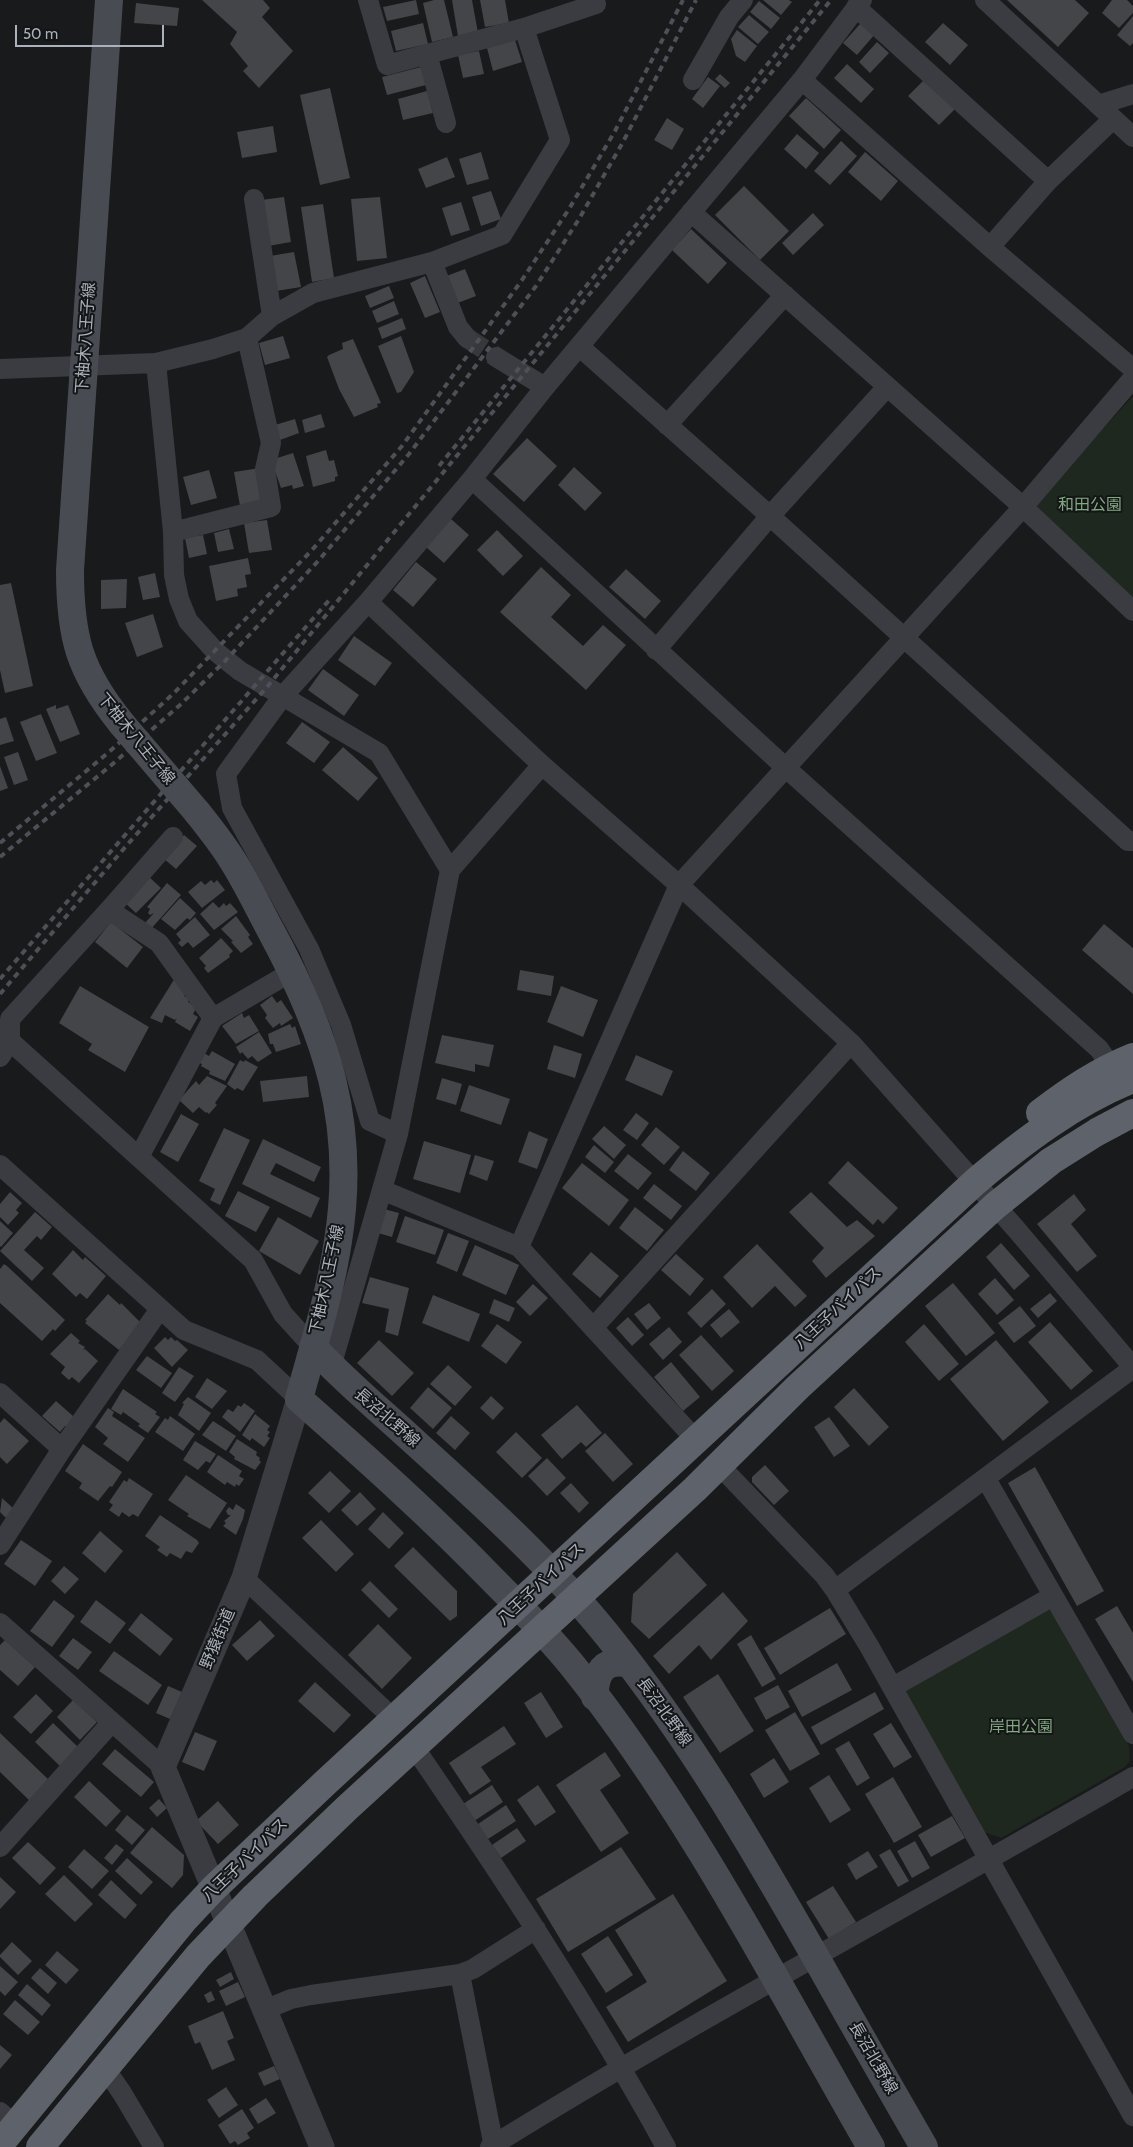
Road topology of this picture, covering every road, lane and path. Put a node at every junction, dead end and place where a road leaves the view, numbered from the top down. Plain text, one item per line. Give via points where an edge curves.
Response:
1 (109, 0) edge
2 (368, 0) edge
3 (744, 0) edge
4 (985, 0) edge
5 (596, 4) dead end
6 (859, 4) edge
7 (524, 28) junction
8 (427, 54) junction
9 (693, 80) dead end
10 (802, 80) junction
11 (1133, 94) edge
12 (1098, 105) junction
13 (1113, 119) junction
14 (446, 123) dead end
15 (1133, 137) edge
16 (1048, 181) junction
17 (254, 199) dead end
18 (691, 212) junction
19 (990, 247) junction
20 (432, 262) junction
21 (785, 295) junction
22 (272, 316) junction
23 (247, 338) junction
24 (467, 338) tunnel mouth
25 (580, 347) junction
26 (496, 357) tunnel mouth
27 (156, 363) junction
28 (85, 364) junction
29 (0, 369) edge
30 (1133, 369) edge
31 (1133, 378) edge
32 (887, 386) junction
33 (545, 388) junction
34 (667, 425) junction
35 (472, 479) junction
36 (1023, 507) junction
37 (770, 516) junction
38 (172, 532) junction
39 (368, 602) junction
40 (1133, 611) edge
41 (903, 638) junction
42 (656, 650) junction
43 (282, 697) junction
44 (542, 765) junction
45 (786, 768) junction
46 (172, 837) dead end
47 (1133, 841) edge
48 (450, 870) junction
49 (679, 885) junction
50 (109, 910) junction
51 (293, 971) junction
52 (213, 1018) junction
53 (852, 1043) junction
54 (5, 1049) edge
55 (1126, 1067) edge
56 (1133, 1113) edge
57 (398, 1134) junction
58 (1133, 1134) edge
59 (139, 1157) junction
60 (0, 1165) edge
61 (975, 1182) junction
62 (382, 1190) junction
63 (995, 1206) junction
64 (519, 1247) junction
65 (160, 1309) junction
66 (593, 1328) junction
67 (313, 1347) junction
68 (331, 1367) junction
69 (1133, 1367) edge
70 (0, 1393) edge
71 (299, 1399) junction
72 (696, 1440) junction
73 (62, 1449) junction
74 (720, 1466) junction
75 (986, 1479) junction
76 (0, 1544) edge
77 (553, 1574) junction
78 (244, 1578) junction
79 (836, 1590) junction
80 (1053, 1596) junction
81 (576, 1599) junction
82 (518, 1605) junction
83 (0, 1623) edge
84 (542, 1631) junction
85 (629, 1664) junction
86 (892, 1687) junction
87 (595, 1697) junction
88 (395, 1720) junction
89 (112, 1722) junction
90 (1133, 1734) edge
91 (414, 1747) junction
92 (163, 1767) junction
93 (1133, 1777) edge
94 (0, 1847) edge
95 (990, 1860) junction
96 (213, 1889) junction
97 (228, 1923) junction
98 (536, 1929) junction
99 (814, 1956) junction
100 (460, 1974) junction
101 (775, 1979) junction
102 (264, 2010) junction
103 (104, 2067) junction
104 (623, 2068) junction
105 (1133, 2116) edge
106 (5, 2127) edge
107 (44, 2143) edge
108 (492, 2146) edge
109 (154, 2147) edge
110 (322, 2147) edge
111 (666, 2147) edge
112 (871, 2147) edge
113 (924, 2147) edge

1 - 28 main road, 下柚木八王子線
2 - 8 street via 387,65
3 - 9 street via 729,17
4 - 12 street
5 - 7 street
6 - 10 street
6 - 16 street
7 - 8 street
7 - 20 street via 560,140 502,235
8 - 14 street
10 - 18 street
10 - 19 street
11 - 12 street
12 - 13 street
13 - 15 street
13 - 16 street
16 - 19 street
17 - 22 street
18 - 21 street
18 - 25 street
19 - 30 street
20 - 22 street via 313,293
20 - 24 street via 458,327
21 - 32 street
21 - 34 street
22 - 23 street
23 - 27 street via 213,350
23 - 38 street via 271,443 265,469 271,507
25 - 33 street
25 - 34 street
26 - 33 street
27 - 28 street
27 - 38 street
28 - 29 street
28 - 51 main road, 下柚木八王子線, bridge via 70,570 76,642 94,688 231,858
31 - 36 street
32 - 36 street
32 - 37 street
33 - 35 street
34 - 37 street
35 - 39 street
35 - 42 street
36 - 40 street
36 - 41 street
37 - 41 street
37 - 42 street
38 - 43 street via 178,599 188,621 220,656
39 - 43 street
39 - 44 street
41 - 45 street
41 - 47 street via 1128,841
42 - 45 street
43 - 48 street via 379,753
43 - 57 street via 226,774 232,808 309,949 341,1025 370,1121
44 - 48 street
44 - 49 street
45 - 49 street
45 - 55 street via 1099,1049
46 - 50 street
48 - 57 street
49 - 53 street
49 - 64 street
50 - 52 street via 158,942
50 - 54 street via 10,1020
51 - 52 street
51 - 67 main road, 下柚木八王子線 via 329,1063 343,1141 338,1240
52 - 59 street
53 - 61 street
53 - 66 street
54 - 59 street
55 - 61 highway, 八王子バイパス via 1071,1089 991,1154
56 - 63 highway, 八王子バイパス via 1051,1161
57 - 62 street
58 - 63 highway via 1060,1178 1031,1200
59 - 67 street via 253,1260 283,1314
60 - 65 street
61 - 63 street
61 - 72 highway, 八王子バイパス
62 - 64 street
62 - 68 street
63 - 69 street
63 - 74 highway, 八王子バイパス via 798,1387
64 - 66 street
65 - 71 street via 184,1330 257,1360
65 - 73 street
66 - 72 street
67 - 68 main road, 長沼北野線
67 - 71 main road, 野猿街道
68 - 77 main road, 長沼北野線 via 484,1506
69 - 75 street
70 - 73 street
71 - 78 street, 野猿街道
71 - 82 main road via 445,1532
72 - 77 highway, 八王子バイパス
73 - 76 street
74 - 79 street
74 - 81 highway, 八王子バイパス
75 - 79 street
75 - 80 street
77 - 81 main road, 長沼北野線
77 - 82 highway, 八王子バイパス
78 - 88 street
78 - 92 street, 野猿街道
79 - 86 street
80 - 86 street
80 - 90 street
81 - 84 highway, 八王子バイパス
81 - 85 main road, 長沼北野線
82 - 84 main road
82 - 88 highway, 八王子バイパス
83 - 89 street
84 - 87 main road
84 - 91 highway, 八王子バイパス
85 - 87 main road via 612,1663 597,1674
85 - 99 main road, 長沼北野線 via 713,1782
86 - 95 street
87 - 101 main road via 684,1825
88 - 96 highway, 八王子バイパス
89 - 92 street
89 - 94 street
91 - 97 highway, 八王子バイパス
91 - 98 street
92 - 96 street
93 - 95 street
95 - 99 street
95 - 105 street
96 - 97 street
96 - 106 highway, 八王子バイパス
97 - 102 street
97 - 103 highway, 八王子バイパス
98 - 100 street
98 - 104 street
99 - 101 street
99 - 113 main road, 長沼北野線
100 - 102 street via 311,1995
100 - 108 street
101 - 104 street
101 - 112 main road
102 - 110 street
103 - 107 highway, 八王子バイパス
103 - 109 street
104 - 108 street
104 - 111 street

